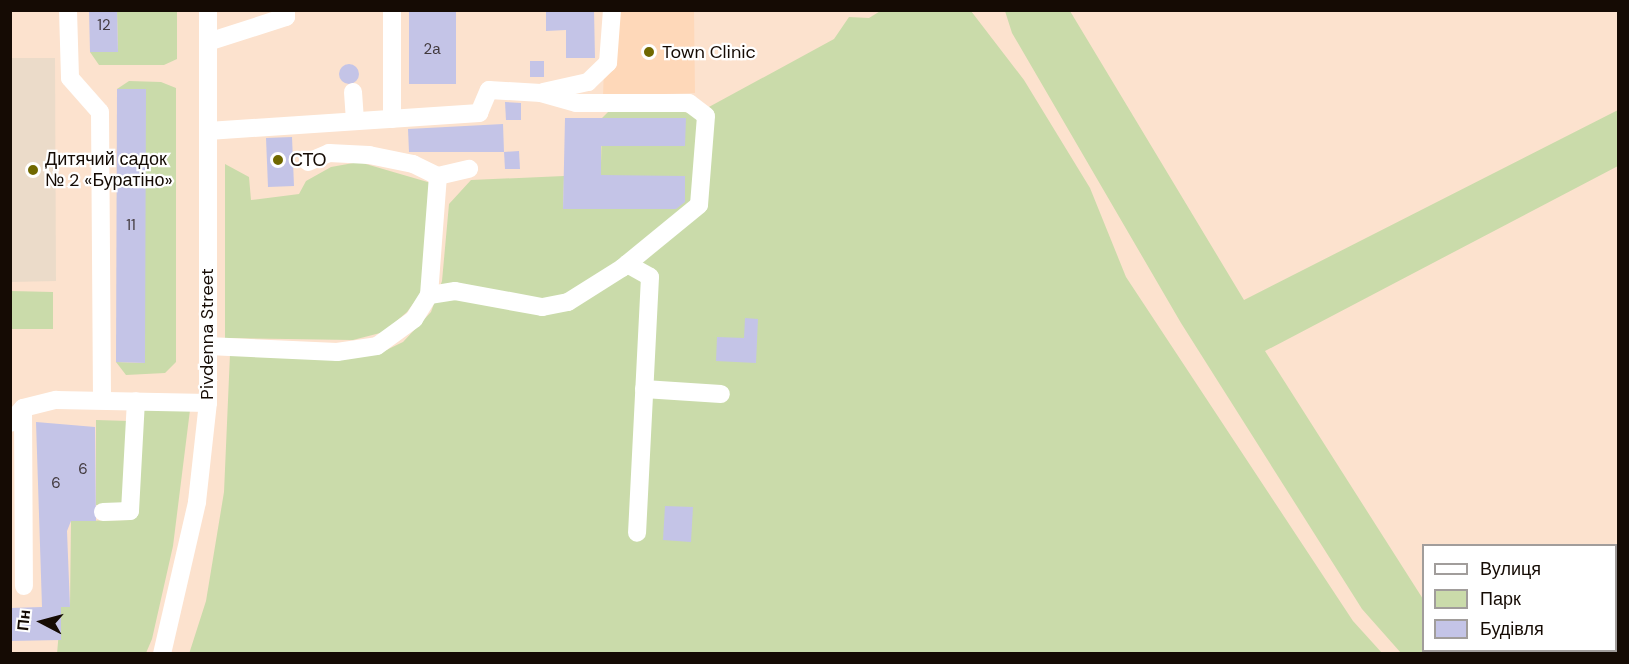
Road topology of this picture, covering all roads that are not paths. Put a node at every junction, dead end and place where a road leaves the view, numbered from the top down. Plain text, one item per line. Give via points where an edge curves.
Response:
1 (68, 10) edge
2 (208, 10) edge
3 (286, 10) edge
4 (392, 10) edge
5 (612, 10) edge
6 (208, 42) junction
7 (354, 92) dead end
8 (541, 93) junction
9 (392, 118) junction
10 (355, 121) junction
11 (208, 131) junction
12 (308, 162) dead end
13 (469, 169) dead end
14 (438, 176) junction
15 (627, 264) junction
16 (429, 295) junction
17 (208, 346) junction
18 (644, 389) junction
19 (722, 394) dead end
20 (102, 400) junction
21 (136, 401) junction
22 (207, 403) junction
23 (23, 408) junction
24 (10, 423) edge
25 (103, 512) dead end
26 (637, 533) dead end
27 (24, 586) dead end
28 (162, 654) edge

1 - 20 street via 70,78 100,112
2 - 6 street, Pivdenna Street
3 - 6 street via 286,17
4 - 9 street
5 - 8 street via 608,63 588,82
6 - 11 street, Pivdenna Street
7 - 10 street
8 - 9 street via 489,90 479,113
8 - 15 street via 576,103 688,103 706,116 699,205
9 - 10 street
10 - 11 street
11 - 17 street, Pivdenna Street
12 - 14 street via 329,153 369,154 413,164
13 - 14 street
14 - 16 street
15 - 16 street via 568,302 542,307 455,291
15 - 18 street via 650,277
16 - 17 street via 414,318 377,346 337,352
17 - 22 street, Pivdenna Street
18 - 19 street
18 - 26 street
20 - 21 street
20 - 23 street via 56,400
21 - 22 street
21 - 25 street via 130,510
22 - 28 street, Pivdenna Street via 197,502
23 - 24 street
23 - 27 street

